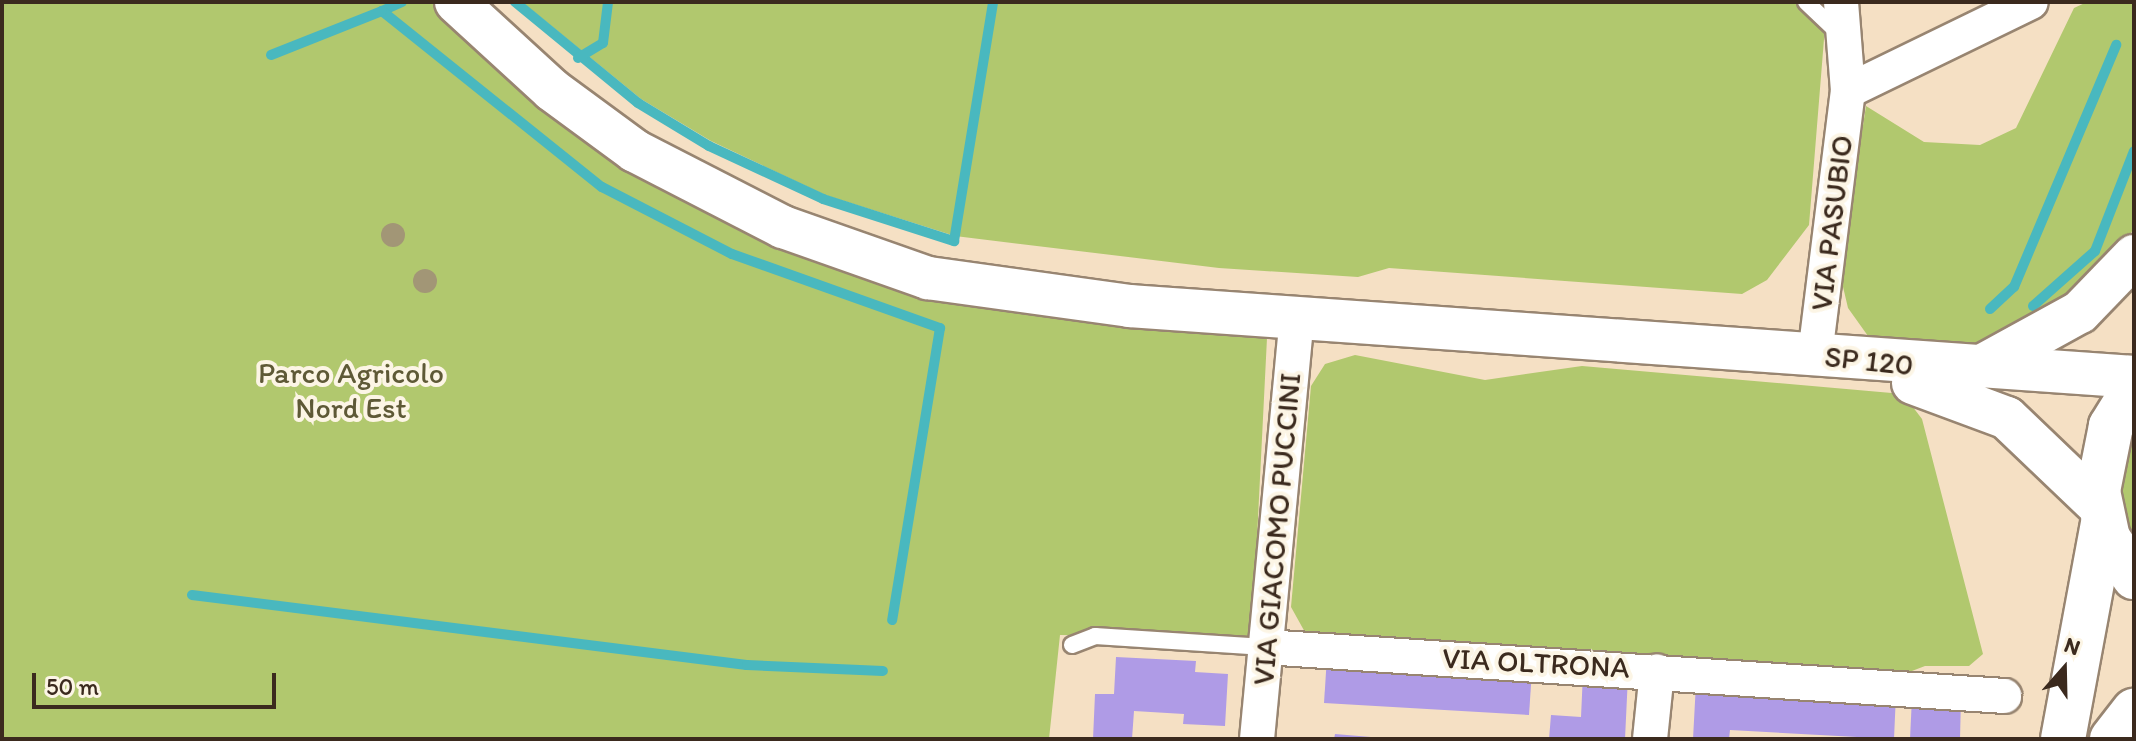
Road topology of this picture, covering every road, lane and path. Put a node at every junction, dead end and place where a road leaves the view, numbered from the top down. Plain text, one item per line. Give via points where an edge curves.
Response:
1 (456, 2) edge
2 (1806, 2) edge
3 (1841, 2) edge
4 (2031, 2) edge
5 (1844, 37) junction
6 (1848, 91) junction
7 (2134, 256) edge
8 (1297, 319) junction
9 (1815, 355) junction
10 (1972, 370) junction
11 (2134, 377) edge
12 (2134, 389) edge
13 (2101, 515) junction
14 (2134, 577) edge
15 (1072, 645) dead end
16 (1265, 647) junction
17 (1657, 671) junction
18 (2004, 696) dead end
19 (2134, 711) edge
20 (1257, 739) edge
21 (1650, 739) edge
22 (2063, 739) edge
23 (2112, 739) edge

1 - 8 street, SP 120 via 614,137 714,195 809,238 983,290
2 - 5 lane
3 - 5 street, VIA PASUBIO
4 - 6 street, VIA PASUBIO
5 - 6 street, VIA PASUBIO
6 - 9 street, VIA PASUBIO
7 - 10 street via 2080,312
8 - 9 street, SP 120
8 - 16 street, VIA GIACOMO PUCCINI
9 - 10 street, SP 120
9 - 13 street via 1993,410 2021,428
10 - 11 street, SP 120
12 - 13 main road via 2106,440
13 - 14 main road
13 - 22 main road
15 - 16 lane, VIA OLTRONA via 1095,636
16 - 17 street, VIA OLTRONA
16 - 20 street, VIA GIACOMO PUCCINI
17 - 18 street, VIA OLTRONA
17 - 21 street
19 - 23 main road

